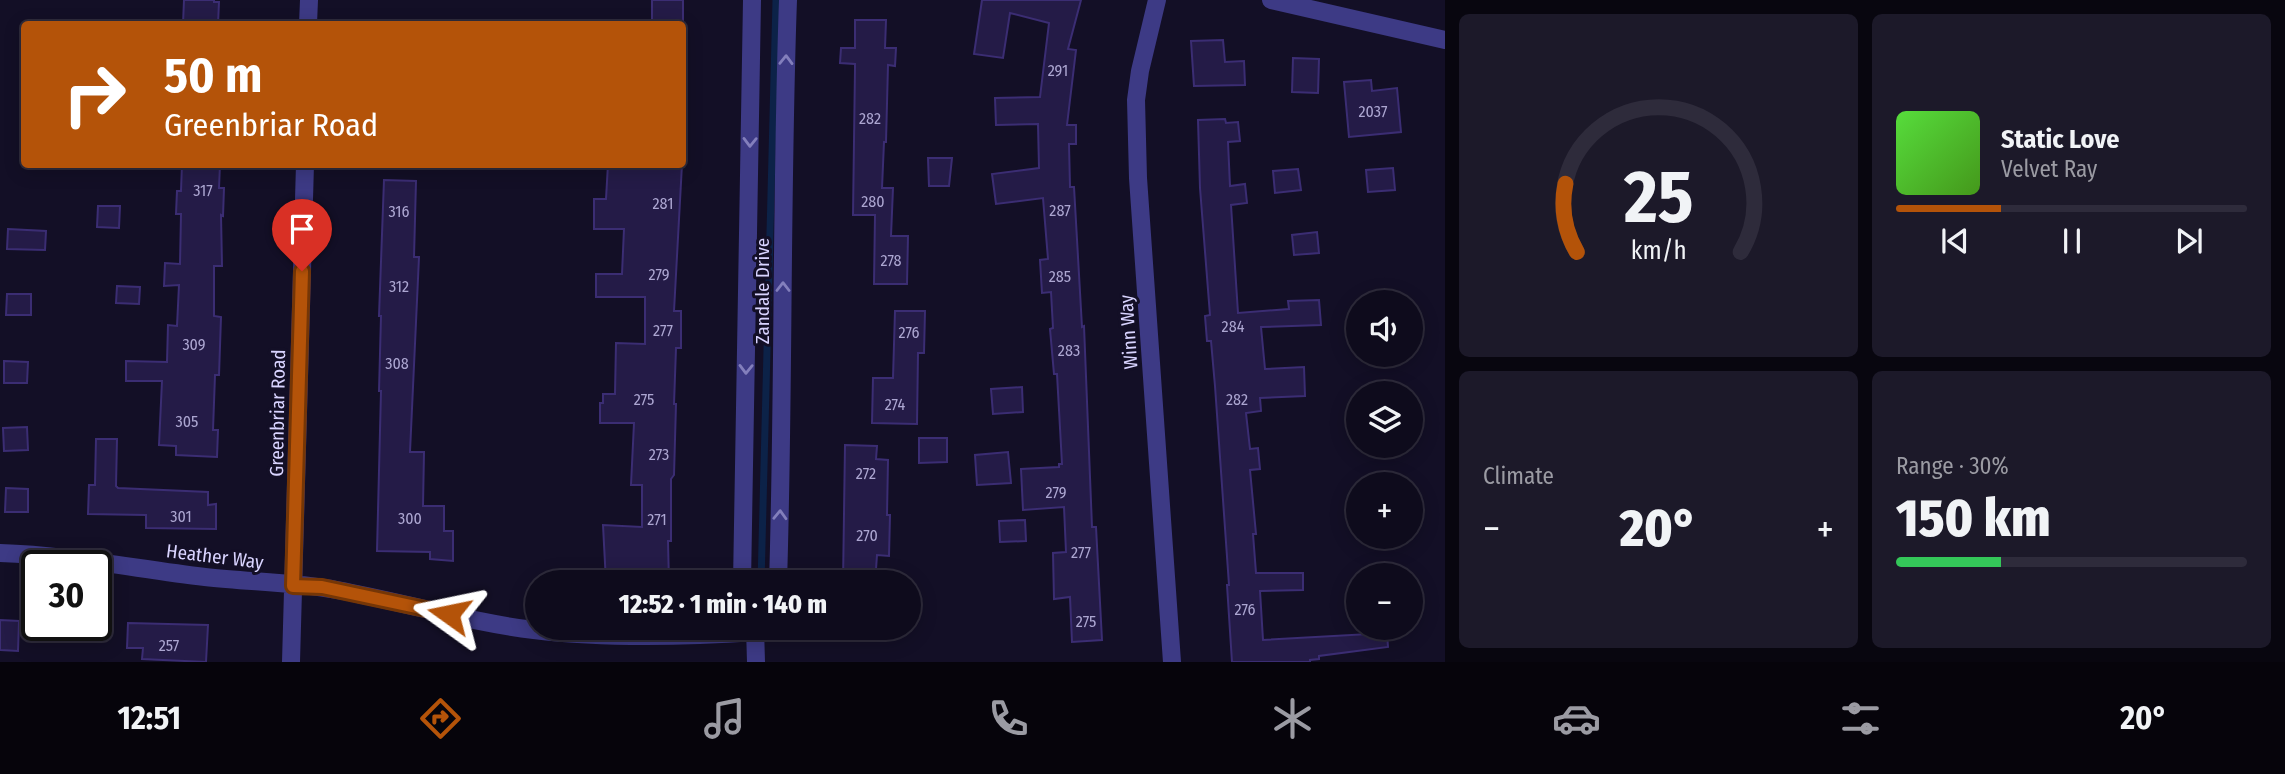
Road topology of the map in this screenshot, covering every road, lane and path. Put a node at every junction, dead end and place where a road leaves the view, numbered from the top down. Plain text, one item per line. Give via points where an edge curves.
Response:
1 (309, 0) edge
2 (752, 0) edge
3 (788, 0) edge
4 (1157, 0) edge
5 (1271, 0) edge
6 (308, 21) edge
7 (1445, 40) edge
8 (305, 168) edge
9 (0, 553) edge
10 (742, 570) edge
11 (778, 570) edge
12 (293, 586) junction
13 (525, 629) edge
14 (757, 640) edge
15 (291, 662) edge
16 (756, 662) edge
17 (1172, 662) edge

1 - 6 street
2 -> 10 street, Zandale Drive
11 -> 3 street, Zandale Drive
4 - 17 street, Winn Way via 1136,100
5 - 7 street
8 - 12 street, Greenbriar Road
9 - 12 street, Heather Way
12 - 13 street, Heather Way via 341,591
12 - 15 street, Greenbriar Road
14 - 16 street

